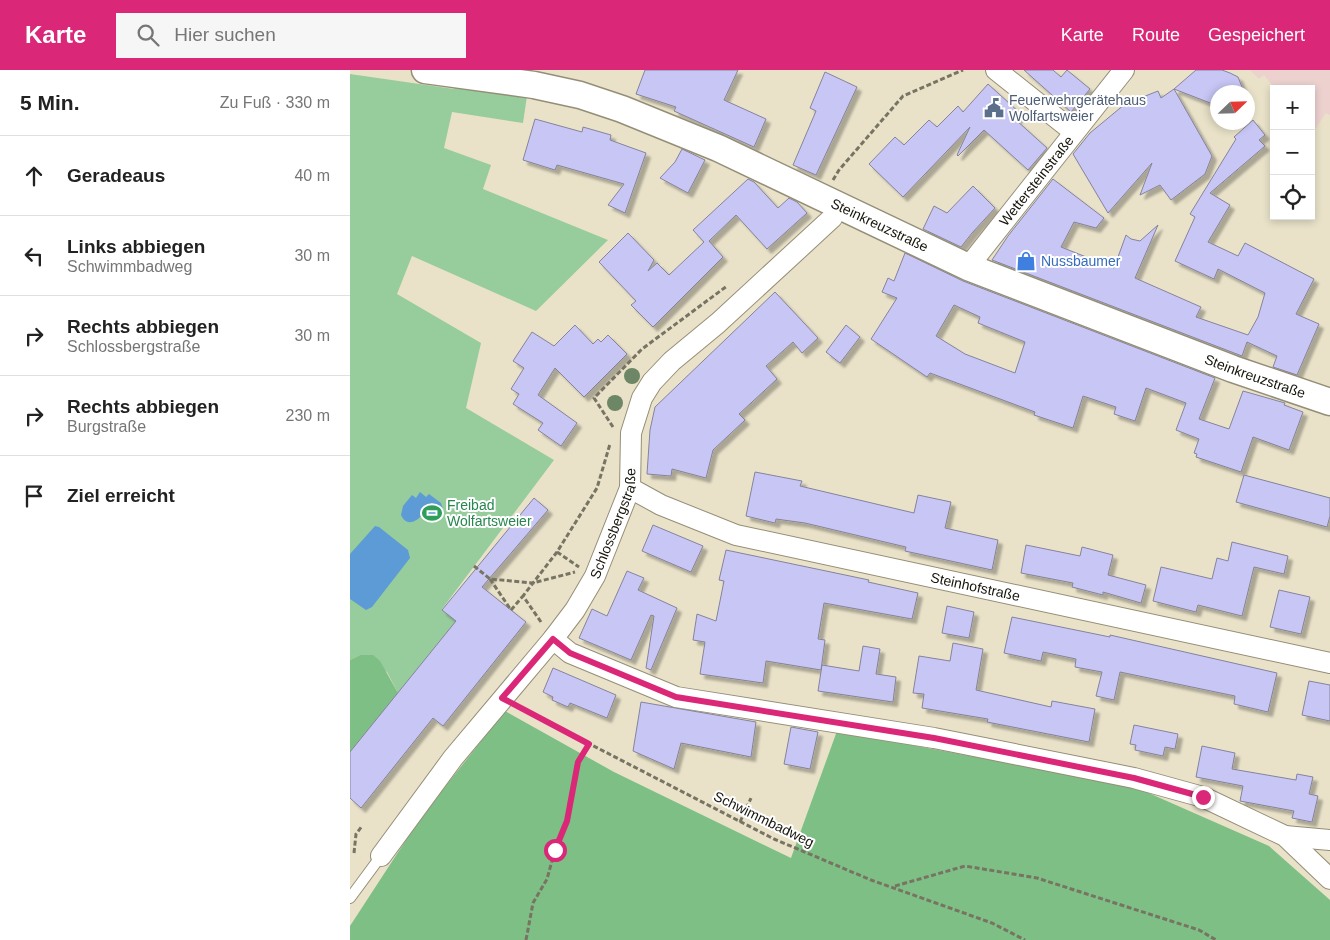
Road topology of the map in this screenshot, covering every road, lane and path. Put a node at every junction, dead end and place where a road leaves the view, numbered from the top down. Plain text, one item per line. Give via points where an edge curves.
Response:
1 (425, 70) edge
2 (963, 70) edge
3 (996, 70) edge
4 (1124, 70) edge
5 (1074, 132) junction
6 (830, 201) junction
7 (968, 267) junction
8 (1330, 402) edge
9 (612, 435) dead end
10 (630, 488) junction
11 (557, 552) junction
12 (474, 566) dead end
13 (490, 579) junction
14 (533, 583) junction
15 (523, 596) junction
16 (553, 639) junction
17 (1330, 663) edge
18 (502, 698) junction
19 (589, 744) junction
20 (751, 798) dead end
21 (740, 822) junction
22 (362, 826) dead end
23 (1285, 836) junction
24 (1330, 840) edge
25 (354, 853) dead end
26 (381, 856) joint
27 (1330, 879) edge
28 (894, 886) junction
29 (350, 898) edge
30 (526, 940) edge
31 (1024, 940) edge
32 (1216, 940) edge

1 - 6 street, Steinkreuzstraße via 534,85 597,101 663,124
2 - 6 path via 903,96 839,170
3 - 5 street
4 - 5 street, Wettersteinstraße
5 - 7 street, Wettersteinstraße
6 - 7 street, Steinkreuzstraße
6 - 10 street, Schlossbergstraße via 832,218 652,382 642,398 631,433
7 - 8 street, Steinkreuzstraße via 1233,369
9 - 11 path via 597,488
10 - 16 street, Schlossbergstraße via 595,576
10 - 17 street, Steinhofstraße via 662,505 736,535
11 - 14 path
11 - 14 path via 583,569
12 - 13 path
13 - 14 path
13 - 15 path via 511,610
14 - 15 path
15 - 16 path
16 - 18 street, Schlossbergstraße
16 - 23 street via 570,653 676,697 934,738 1134,778 1203,797
18 - 19 path, Schwimmbadweg
18 - 26 street, Schlossbergstraße
19 - 21 path, Schwimmbadweg
19 - 30 path via 578,762 567,821 547,879 533,903
20 - 21 path
21 - 28 path, Schwimmbadweg via 871,880
22 - 25 path via 356,834
23 - 24 street
23 - 27 street
26 - 29 lane
28 - 31 path, Schwimmbadweg via 992,924
28 - 32 path via 964,866 1037,878 1199,930

